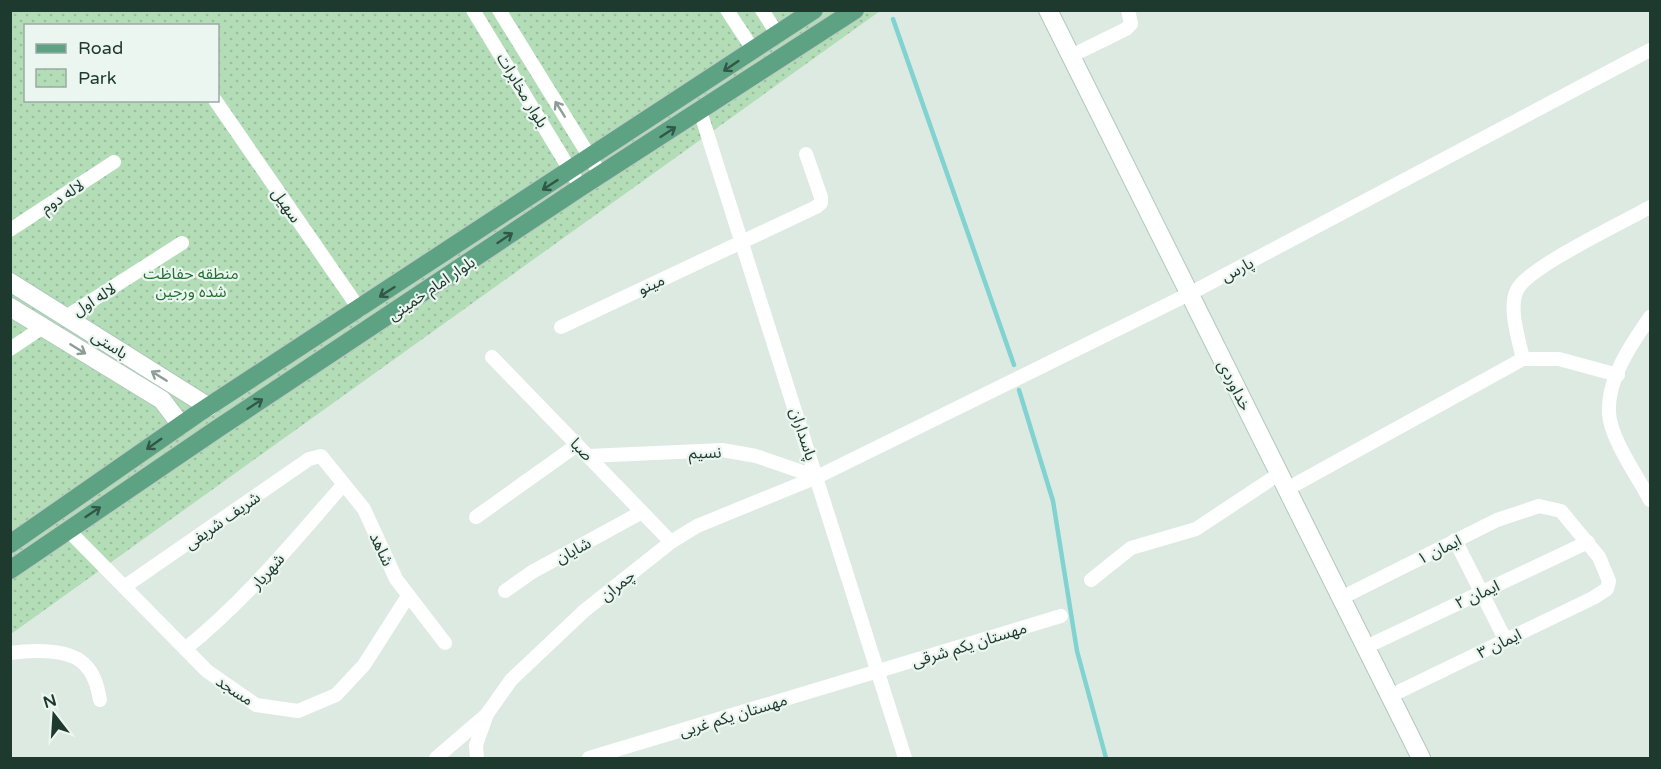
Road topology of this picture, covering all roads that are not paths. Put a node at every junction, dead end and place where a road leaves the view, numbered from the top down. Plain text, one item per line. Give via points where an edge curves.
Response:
1 (473, 10) edge
2 (499, 10) edge
3 (727, 10) edge
4 (762, 10) edge
5 (814, 10) edge
6 (855, 10) edge
7 (1048, 10) edge
8 (1128, 10) edge
9 (778, 35) junction
10 (754, 51) junction
11 (1649, 53) edge
12 (1071, 57) junction
13 (216, 102) edge
14 (700, 111) junction
15 (806, 154) dead end
16 (591, 159) junction
17 (114, 162) dead end
18 (571, 171) junction
19 (601, 175) junction
20 (581, 187) junction
21 (1650, 207) edge
22 (10, 230) edge
23 (742, 241) junction
24 (182, 243) dead end
25 (10, 282) edge
26 (1189, 294) junction
27 (10, 307) edge
28 (360, 310) junction
29 (66, 317) junction
30 (1650, 317) edge
31 (43, 327) junction
32 (561, 327) dead end
33 (10, 349) edge
34 (492, 357) dead end
35 (1523, 359) junction
36 (1618, 375) junction
37 (209, 407) junction
38 (181, 425) junction
39 (577, 445) junction
40 (321, 456) joint
41 (588, 456) junction
42 (817, 477) junction
43 (1646, 481) edge
44 (1283, 482) junction
45 (343, 485) junction
46 (1650, 500) edge
47 (642, 512) junction
48 (476, 517) dead end
49 (68, 530) junction
50 (1455, 540) junction
51 (671, 542) junction
52 (1588, 542) junction
53 (10, 544) edge
54 (10, 570) edge
55 (1091, 580) dead end
56 (124, 588) junction
57 (505, 591) dead end
58 (1482, 592) junction
59 (408, 596) junction
60 (1341, 598) junction
61 (1061, 616) dead end
62 (1506, 639) junction
63 (445, 643) dead end
64 (1366, 647) junction
65 (185, 649) junction
66 (10, 653) edge
67 (877, 671) junction
68 (1390, 696) junction
69 (100, 700) dead end
70 (487, 714) junction
71 (436, 759) edge
72 (477, 759) edge
73 (589, 759) edge
74 (905, 759) edge
75 (1422, 759) edge

1 - 18 street, بلوار مخابرات
16 -> 2 street, بلوار مخابرات
3 - 10 street
4 - 9 street
5 - 9 main road, بلوار امام خمینی
6 - 14 main road, بلوار امام خمینی
7 - 12 street, خداوردی
8 - 12 street via 1131,24 1126,29
9 - 10 main road, بلوار امام خمینی
10 -> 16 main road, بلوار امام خمینی
11 - 26 street, پارس
12 - 26 street, خداوردی
13 - 28 street, سهیل
19 -> 14 main road, بلوار امام خمینی
14 - 23 street, پاسداران
15 - 23 street, مینو via 821,203
16 - 18 main road, بلوار امام خمینی
16 - 19 street, بلوار مخابرات
17 - 22 street, لاله دوم
18 - 20 street, بلوار مخابرات
18 -> 28 main road, بلوار امام خمینی
19 - 20 main road, بلوار امام خمینی
49 -> 20 main road, بلوار امام خمینی
21 - 35 street via 1533,273 1516,291 1514,320
23 - 32 street, مینو
23 - 42 street, پاسداران
24 - 29 street, لاله اول
25 - 29 street, باستی
26 - 42 street, پارس
26 - 44 street, خداوردی
27 - 31 street, باستی
28 - 37 main road, بلوار امام خمینی
37 -> 29 street, باستی
30 - 36 street via 1628,349
31 - 33 street
31 -> 38 street, باستی via 162,400
34 - 39 street, صبا
35 - 36 street via 1559,359
35 - 44 street
36 - 43 street via 1609,413 1614,433
37 - 38 main road, بلوار امام خمینی
38 -> 53 main road, بلوار امام خمینی
39 - 41 street, صبا
39 - 48 street
40 - 45 street, شاهد
40 - 56 street, شریف شریفی via 309,459
41 - 42 street, نسیم via 722,450 756,456
41 - 47 street, صبا
42 - 51 street, چمران via 698,526
42 - 67 street, پاسداران
43 - 46 street
44 - 55 street via 1197,529 1131,548
44 - 60 street, خداوردی
45 - 59 street, شاهد via 364,509 396,579
45 - 65 street, شهریار via 254,586
47 - 51 street, صبا
47 - 57 street, شایان
49 - 54 main road, بلوار امام خمینی
49 - 56 street, مسجد
50 - 52 street, ایمان ۱ via 1539,506 1561,511
50 - 58 street
50 - 60 street, ایمان ۱
51 - 70 street, چمران via 511,680
52 - 58 street, ایمان ۲
52 - 62 street, ایمان ۳ via 1605,569 1607,589
56 - 65 street, مسجد
58 - 62 street
58 - 64 street, ایمان ۲
59 - 63 street, شاهد
59 - 65 street, مسجد via 364,665 336,695 298,711 256,705 207,671
60 - 64 street, خداوردی
61 - 67 street, مهستان یکم شرقی
62 - 68 street, ایمان ۳
64 - 68 street, خداوردی
66 - 69 street via 57,652 86,664 97,684
67 - 73 street, مهستان یکم غربی
67 - 74 street, پاسداران
68 - 75 street, خداوردی
70 - 71 street
70 - 72 street, چمران via 476,745

